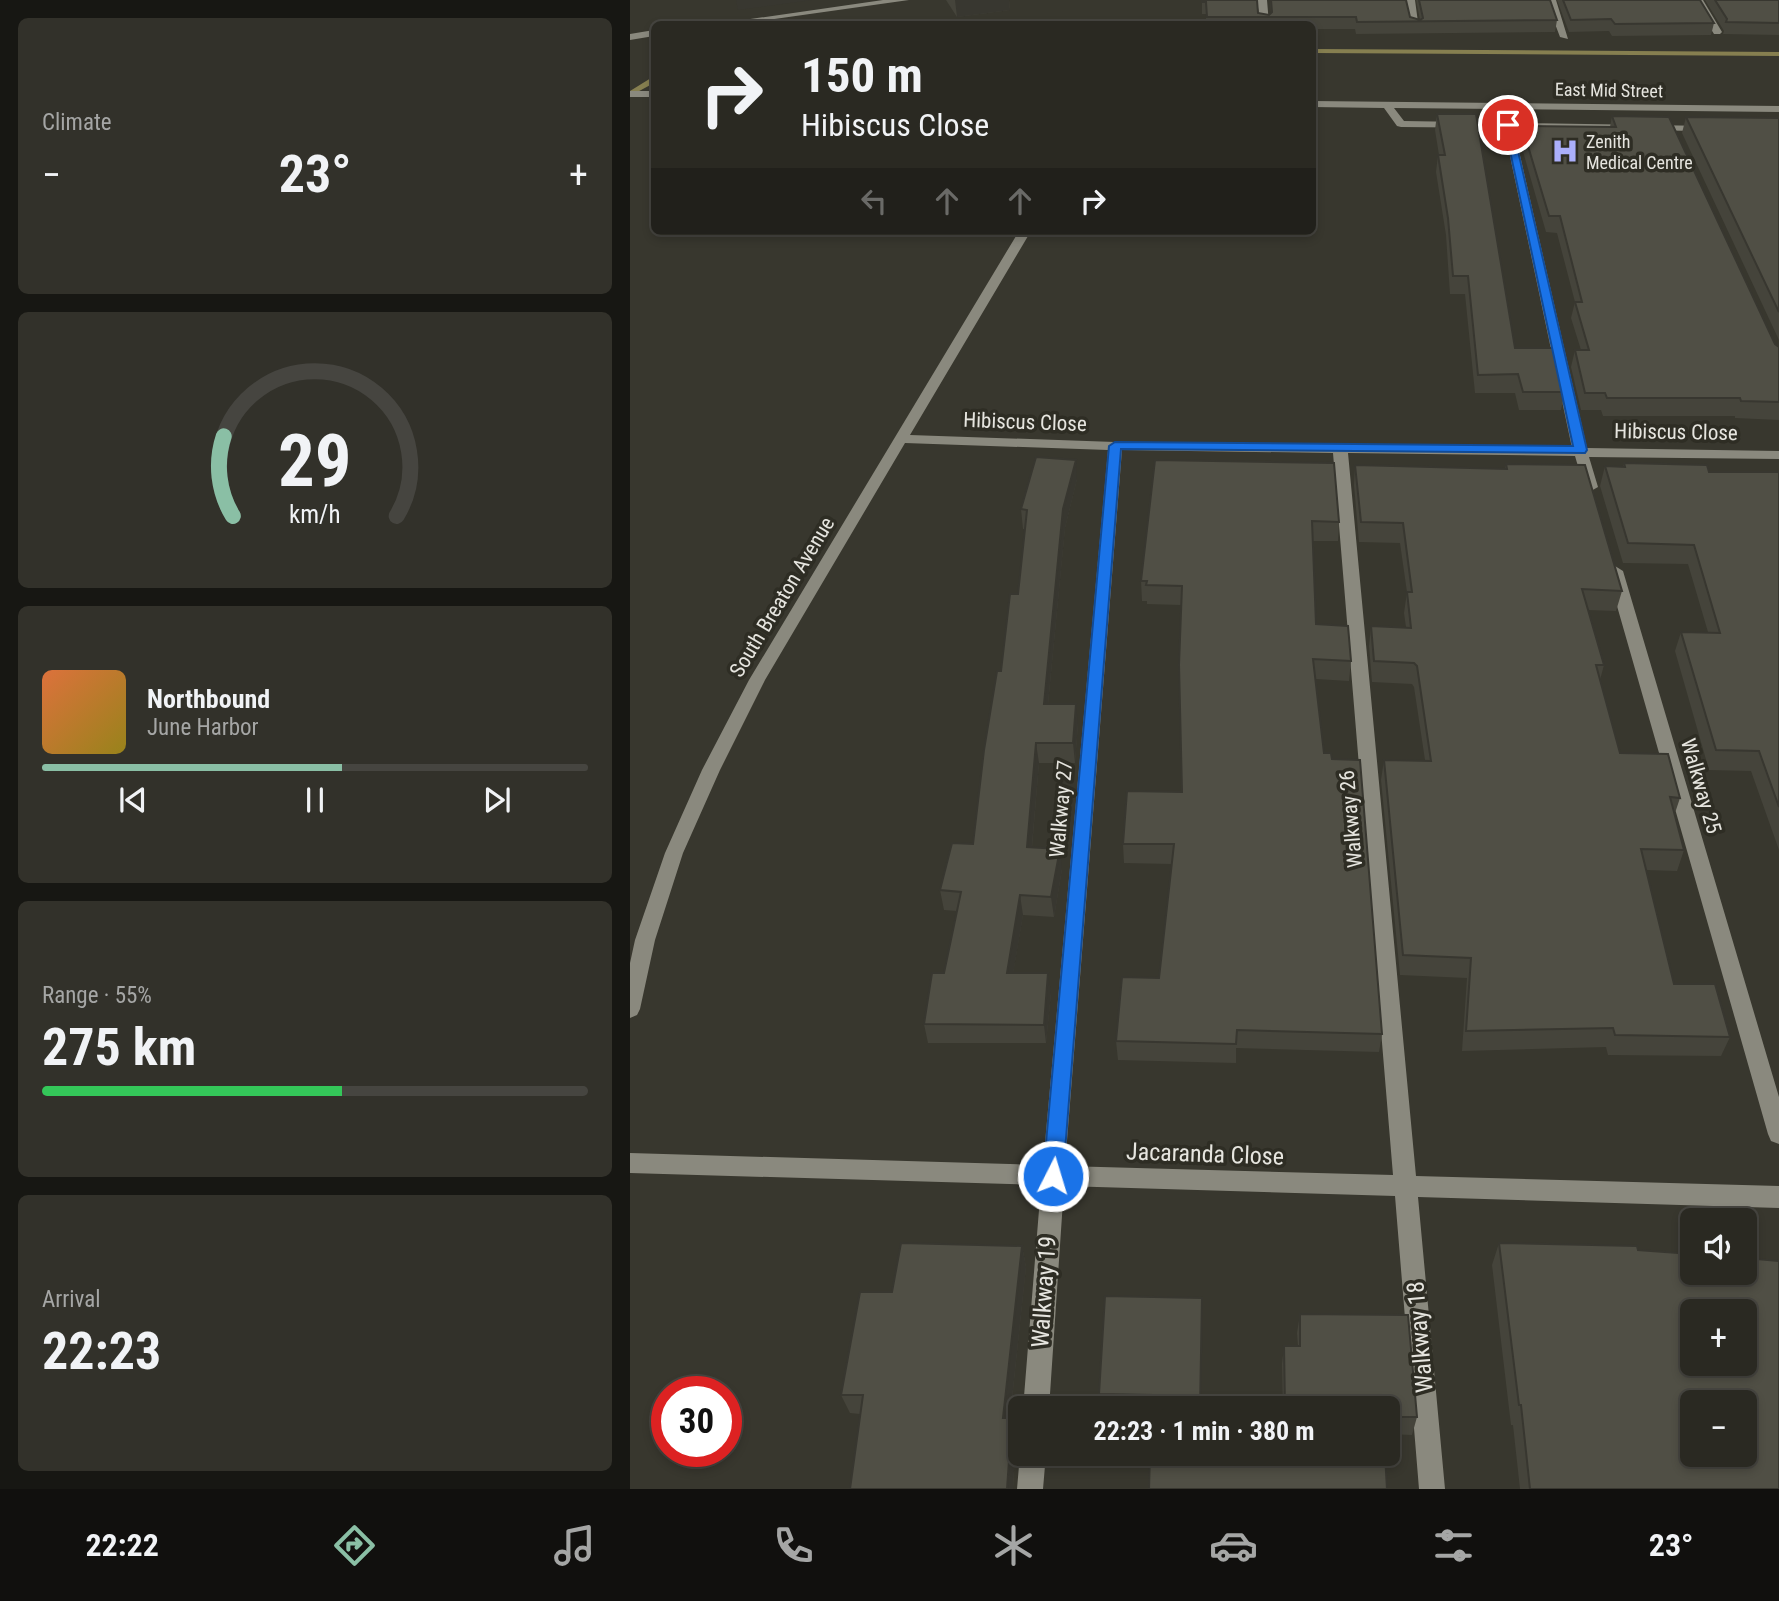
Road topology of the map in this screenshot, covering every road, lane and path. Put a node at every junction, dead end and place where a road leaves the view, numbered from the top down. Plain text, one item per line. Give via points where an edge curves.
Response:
1 (904, 0) edge
2 (1262, 0) edge
3 (1410, 0) edge
4 (1551, 0) edge
5 (1698, 0) edge
6 (744, 21) edge
7 (1265, 21) edge
8 (1416, 28) edge
9 (1717, 32) edge
10 (651, 34) edge
11 (630, 37) edge
12 (1565, 37) dead end
13 (630, 94) edge
14 (651, 94) edge
15 (1316, 104) edge
16 (1387, 105) junction
17 (1779, 109) edge
18 (1508, 125) junction
19 (1671, 127) junction
20 (1725, 128) edge
21 (1676, 140) edge
22 (1023, 235) edge
23 (901, 439) junction
24 (1115, 446) junction
25 (1340, 448) junction
26 (1580, 450) junction
27 (1779, 455) edge
28 (1596, 504) edge
29 (1611, 557) edge
30 (630, 1009) edge
31 (1779, 1134) edge
32 (630, 1163) edge
33 (1053, 1176) junction
34 (1407, 1185) junction
35 (1779, 1197) edge
36 (1037, 1396) edge
37 (1032, 1466) edge
38 (1030, 1489) edge
39 (1432, 1489) edge

1 - 6 street
2 - 7 street
3 - 8 street
4 - 12 street
5 - 9 street
10 - 11 street
13 - 14 street
15 - 16 street, East Mid Street
16 - 17 street, East Mid Street
16 - 18 street via 1401,124
18 - 19 street
18 - 26 street
19 - 20 street
19 - 21 street
22 - 23 street, South Breaton Avenue
23 - 24 street, Hibiscus Close
23 - 30 street, South Breaton Avenue via 757,680 711,770 670,866 645,940
24 - 25 street, Hibiscus Close
24 - 33 street, Walkway 27
25 - 26 street, Hibiscus Close
25 - 34 street, Walkway 26
26 - 27 street, Hibiscus Close
26 - 28 street
29 - 31 street, Walkway 25
32 - 33 street, Jacaranda Close
33 - 34 street, Jacaranda Close
33 - 36 street, Walkway 19
34 - 35 street, Jacaranda Close
34 - 39 street, Walkway 18
37 - 38 street

